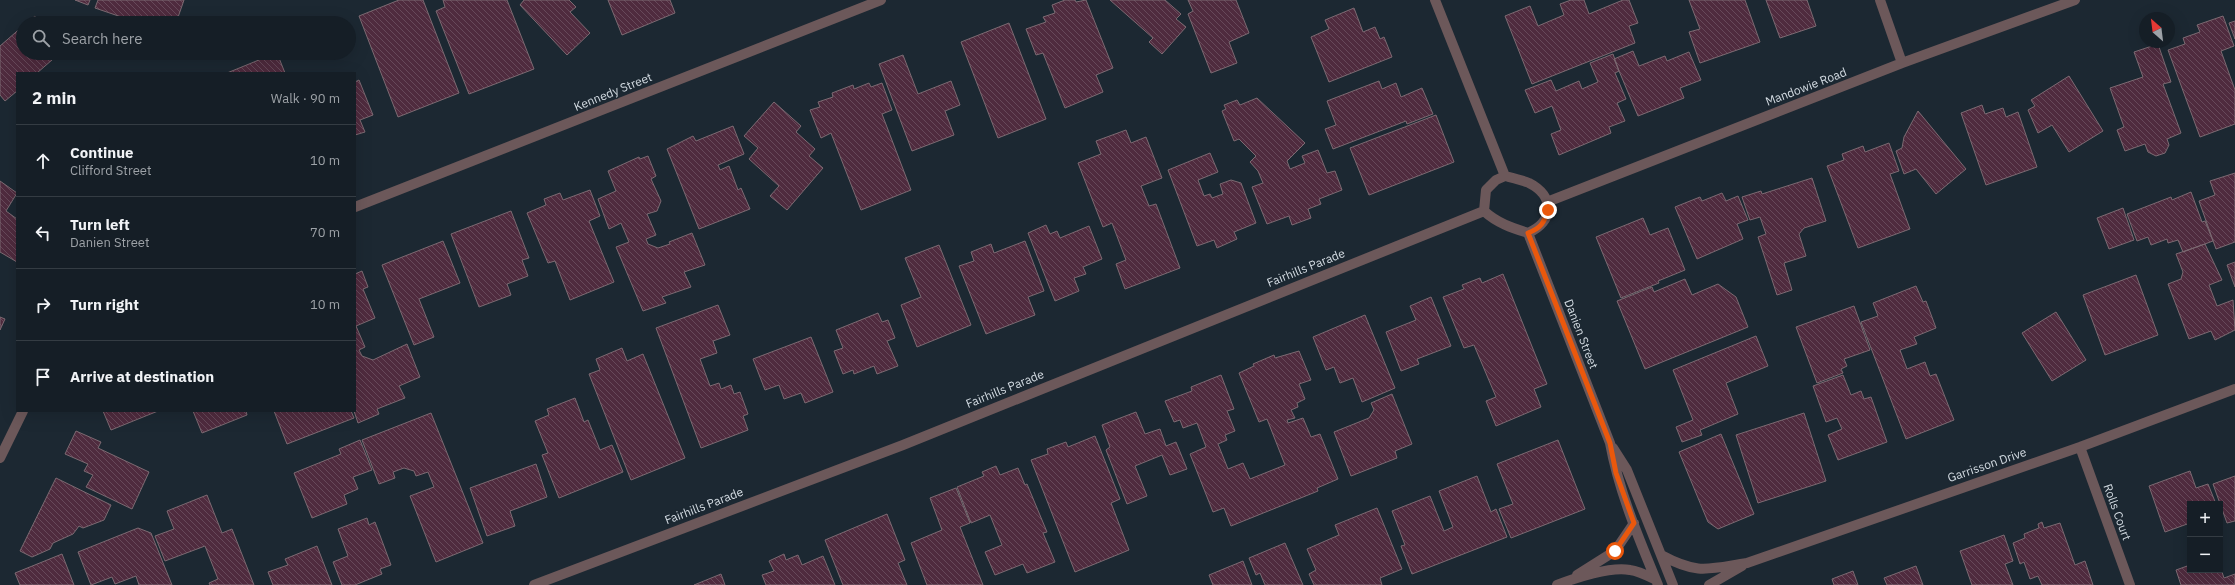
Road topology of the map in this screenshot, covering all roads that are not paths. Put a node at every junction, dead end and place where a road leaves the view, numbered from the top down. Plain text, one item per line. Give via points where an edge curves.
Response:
1 (881, 0) edge
2 (1435, 0) edge
3 (1880, 0) edge
4 (2075, 0) edge
5 (1902, 63) junction
6 (1505, 176) junction
7 (1547, 202) junction
8 (356, 207) edge
9 (1484, 211) junction
10 (1528, 233) junction
11 (2235, 389) edge
12 (23, 412) edge
13 (1610, 443) junction
14 (2080, 447) junction
15 (0, 458) edge
16 (1634, 523) junction
17 (1661, 555) junction
18 (1747, 563) junction
19 (1570, 580) junction
20 (1657, 583) edge
21 (534, 585) edge
22 (1557, 585) edge
23 (1673, 585) edge
24 (1709, 585) edge
25 (2130, 585) edge

1 - 8 street, Kennedy Street
2 - 6 street
3 - 5 street
4 - 5 street, Mandowie Road
5 - 7 street, Mandowie Road
6 - 7 street via 1529,183 1542,193
6 - 9 street via 1496,180 1486,190
7 - 10 street via 1545,221 1540,228
9 - 10 street via 1494,219
9 - 21 street, Fairhills Parade via 902,444
10 - 13 street, Danien Street
11 - 14 street, Garrisson Drive
12 - 15 street
13 - 16 street, Danien Street via 1616,473
13 - 17 street, Danien Street via 1627,470
14 - 18 street, Garrisson Drive
14 - 25 street, Rolls Court
16 - 19 street via 1615,551
16 - 20 street, Danien Street
17 - 18 street, Garrisson Drive via 1695,569
17 - 23 street, Danien Street
18 - 24 street, Garrisson Drive
19 - 20 street via 1620,569 1636,571
19 - 22 street

